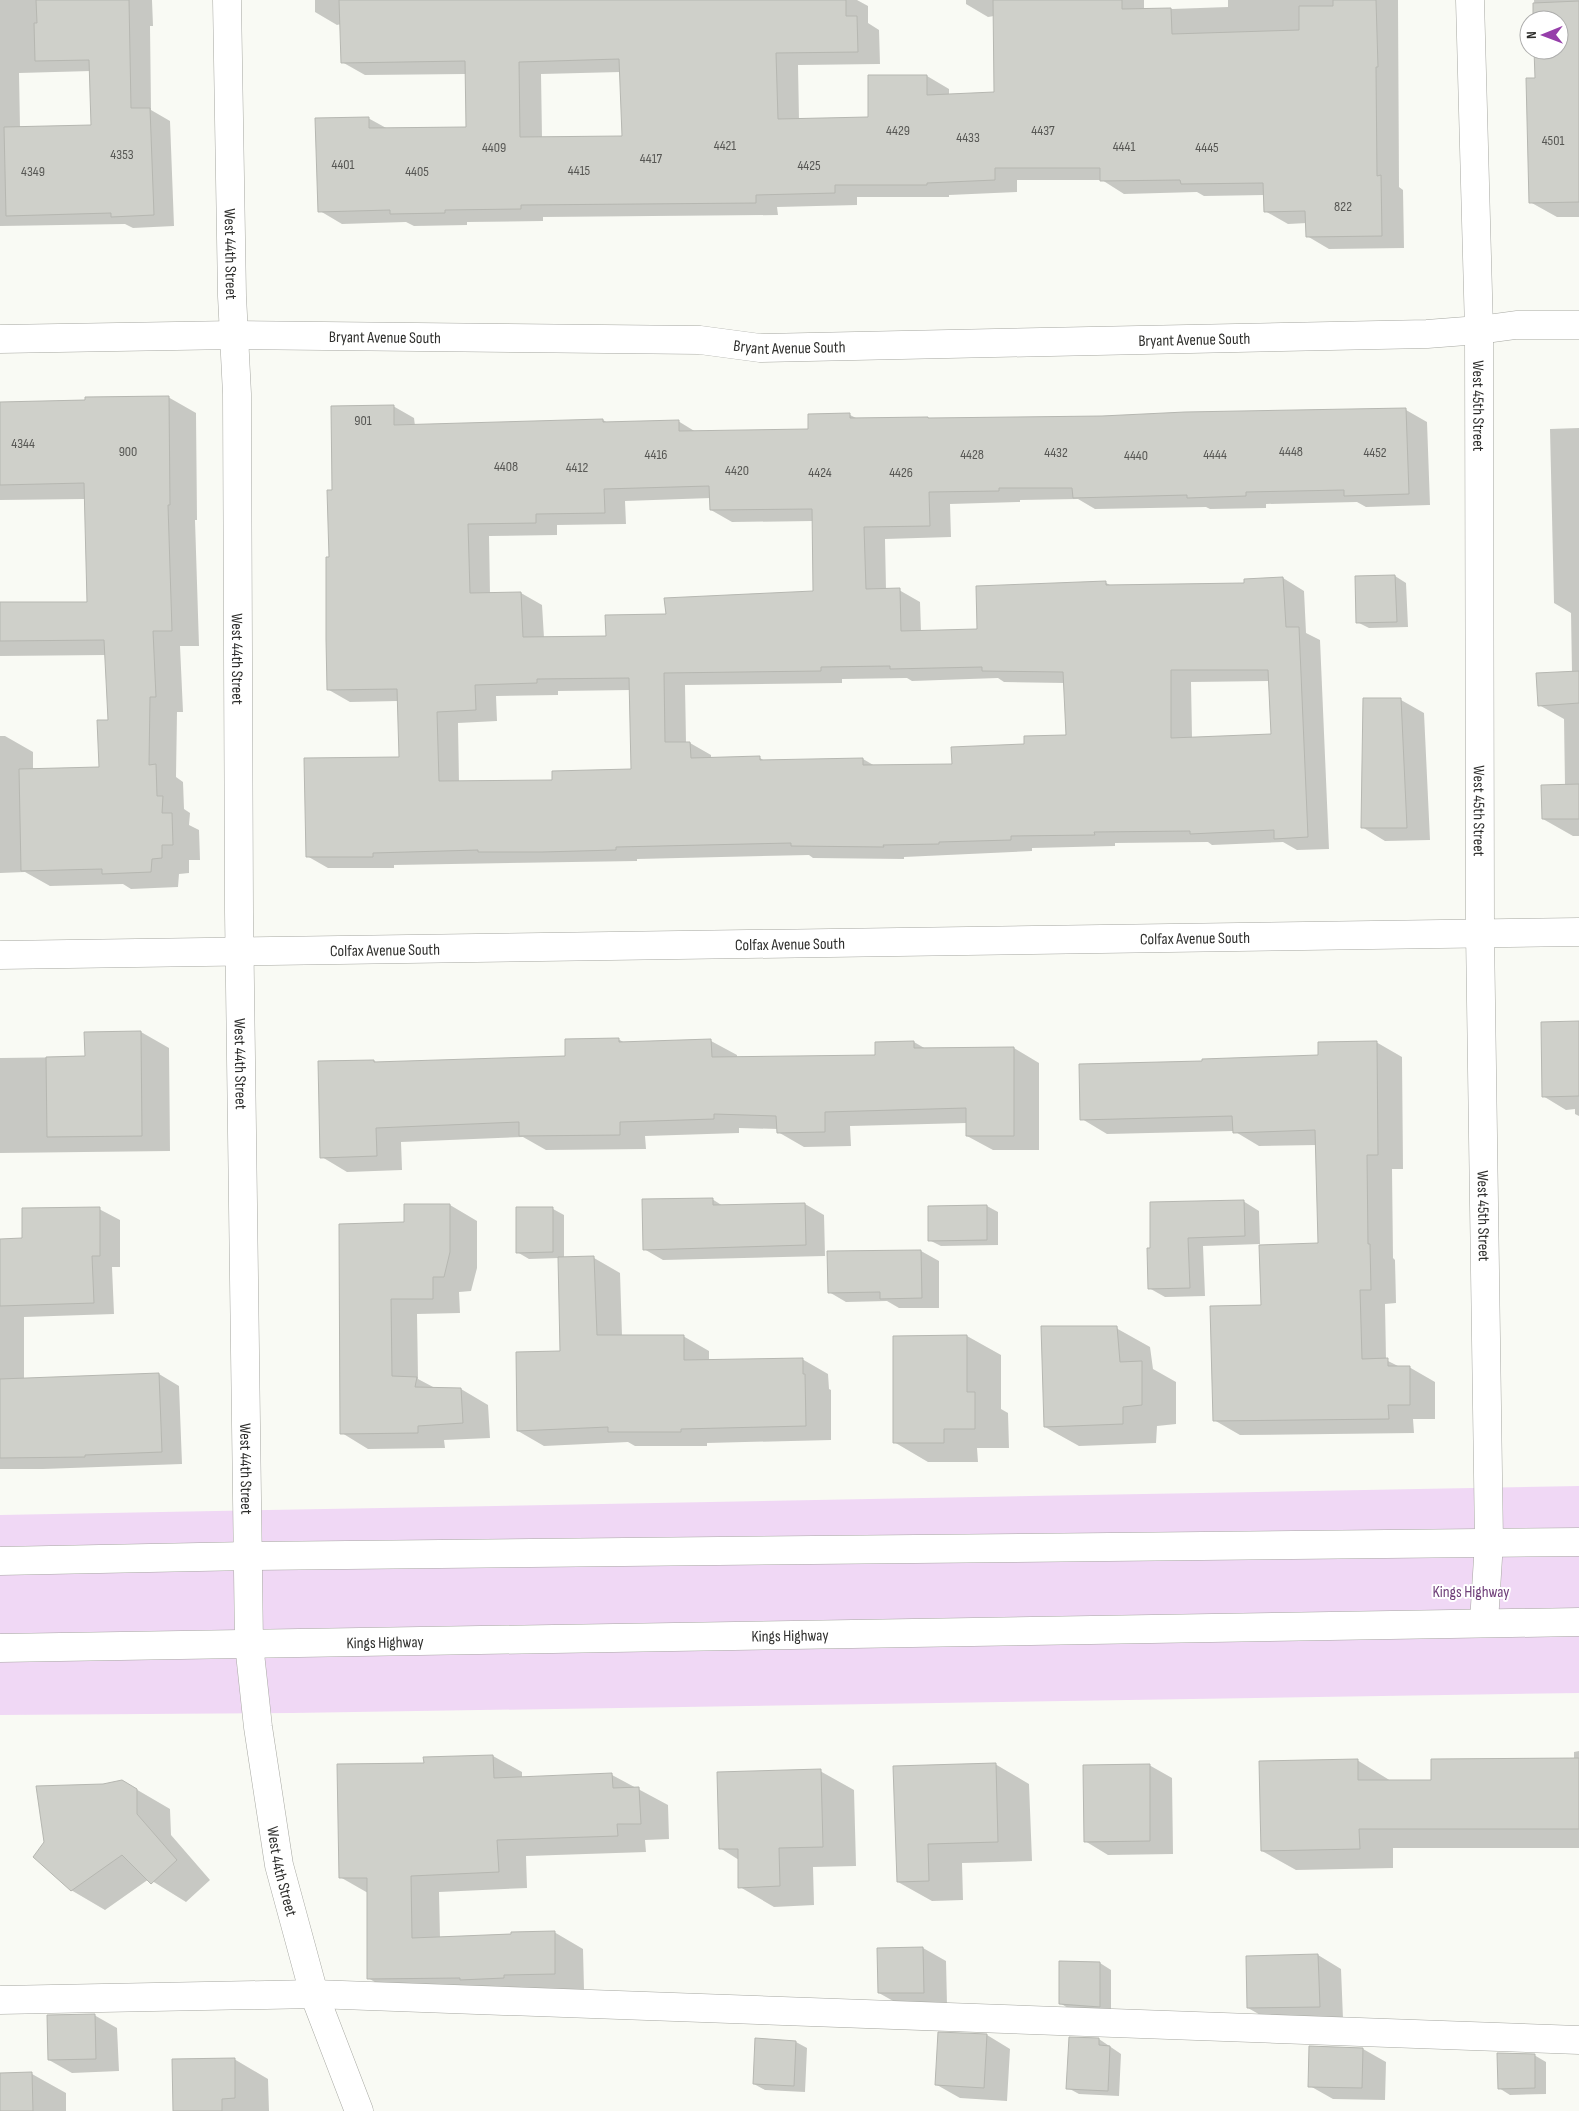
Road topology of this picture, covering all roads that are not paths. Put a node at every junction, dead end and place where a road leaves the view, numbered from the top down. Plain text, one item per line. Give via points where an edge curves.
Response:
1 (227, 0) edge
2 (1470, 0) edge
3 (1579, 325) edge
4 (1479, 330) junction
5 (234, 335) junction
6 (0, 339) edge
7 (1579, 932) edge
8 (1480, 933) junction
9 (239, 952) junction
10 (0, 955) edge
11 (1489, 1542) junction
12 (1579, 1542) edge
13 (249, 1556) junction
14 (0, 1561) edge
15 (1484, 1622) junction
16 (1579, 1622) edge
17 (249, 1644) junction
18 (0, 1648) edge
19 (314, 1994) junction
20 (0, 2000) edge
21 (1579, 2040) edge
22 (359, 2111) edge

1 - 5 street, West 44th Street
2 - 4 street, West 45th Street
3 - 4 street, Bryant Avenue South via 1516,325
4 - 5 street, Bryant Avenue South via 760,348 700,340
4 - 8 street, West 45th Street
5 - 6 street, Bryant Avenue South
5 - 9 street, West 44th Street via 237,394
7 - 8 street, Colfax Avenue South
8 - 9 street, Colfax Avenue South
8 - 11 street, West 45th Street
9 - 10 street, Colfax Avenue South
9 - 13 street, West 44th Street
11 - 12 street
11 - 13 street
11 - 15 street, West 45th Street
13 - 14 street
13 - 17 street, West 44th Street
15 - 16 street, Kings Highway
15 - 17 street, Kings Highway
17 - 18 street, Kings Highway
17 - 19 street, West 44th Street via 278,1864
19 - 20 street
19 - 21 street
19 - 22 street, West 44th Street

